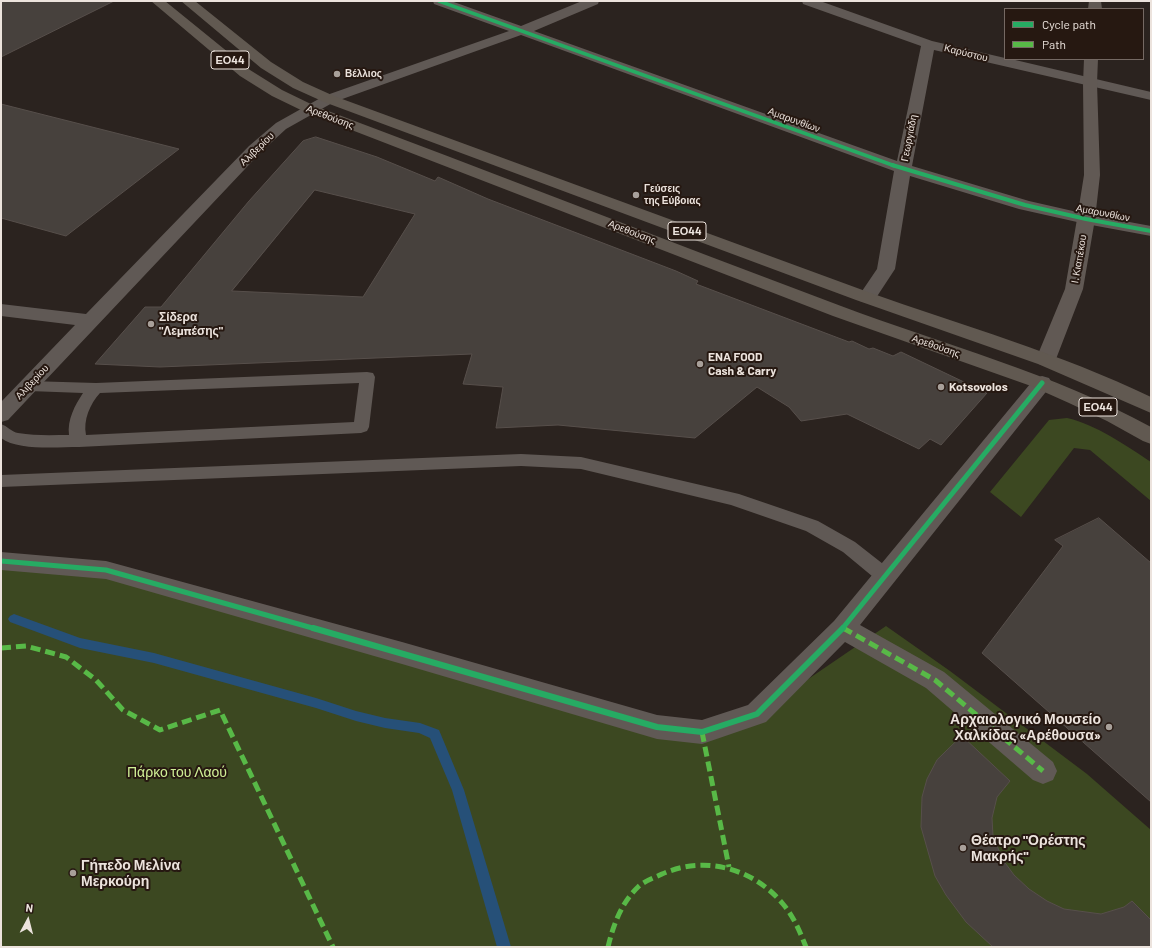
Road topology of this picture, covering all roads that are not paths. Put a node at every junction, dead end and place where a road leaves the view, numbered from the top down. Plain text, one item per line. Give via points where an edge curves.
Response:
1 (157, 1) edge
2 (187, 1) edge
3 (439, 1) edge
4 (593, 1) edge
5 (808, 1) edge
6 (520, 30) junction
7 (928, 44) junction
8 (1092, 60) edge
9 (1090, 83) junction
10 (1151, 96) edge
11 (329, 99) junction
12 (310, 109) junction
13 (903, 169) junction
14 (1086, 219) junction
15 (1151, 231) edge
16 (867, 297) junction
17 (1, 310) edge
18 (90, 321) junction
19 (1046, 359) junction
20 (1042, 383) junction
21 (29, 386) junction
22 (96, 388) junction
23 (1151, 406) edge
24 (1, 416) edge
25 (1, 430) edge
26 (1151, 436) edge
27 (79, 441) junction
28 (1, 481) edge
29 (1, 561) edge
30 (885, 576) junction
31 (843, 628) junction
32 (1043, 771) dead end

1 - 12 main road, Αρεθούσης / ΕΟ44 via 245,73 276,93
2 - 11 main road, Αρεθούσης / ΕΟ44 via 266,65 298,85
3 - 6 street, Αμαρυνθίων
4 - 6 street, Αλιβερίου
5 - 7 street, Καρύστου
6 - 11 street, Αλιβερίου
6 - 13 street, Αμαρυνθίων
7 - 9 street, Καρύστου
7 - 13 street, Γεωργιάδη
8 - 9 street, Ι. Κιαπέκου
9 - 10 street, Καρύστου
9 - 14 street, Ι. Κιαπέκου via 1092,175
11 - 12 street, Αλιβερίου
11 - 16 main road, Αρεθούσης / ΕΟ44
12 - 18 street, Αλιβερίου via 281,126 255,149
12 - 20 main road, Αρεθούσης / ΕΟ44 via 841,312
13 - 14 street, Αμαρυνθίων via 1025,206
13 - 16 street, Γεωργιάδη via 886,269
14 - 15 street, Αμαρυνθίων
14 - 19 street, Ι. Κιαπέκου via 1074,289
16 - 19 main road, Αρεθούσης / ΕΟ44
17 - 18 street
18 - 21 street, Αλιβερίου
19 - 23 main road, Αρεθούσης / ΕΟ44 via 1121,390
20 - 26 main road, Αρεθούσης / ΕΟ44 via 1109,412
20 - 30 street
21 - 22 lane
21 - 24 street, Αλιβερίου
22 - 27 lane via 87,399 76,426
22 - 27 lane via 367,377 361,427
25 - 27 lane via 12,438
28 - 30 lane via 521,460 581,463 732,499 812,526 849,547
29 - 31 street via 106,570 657,727 702,732 757,714
30 - 31 street
31 - 32 street via 936,680

